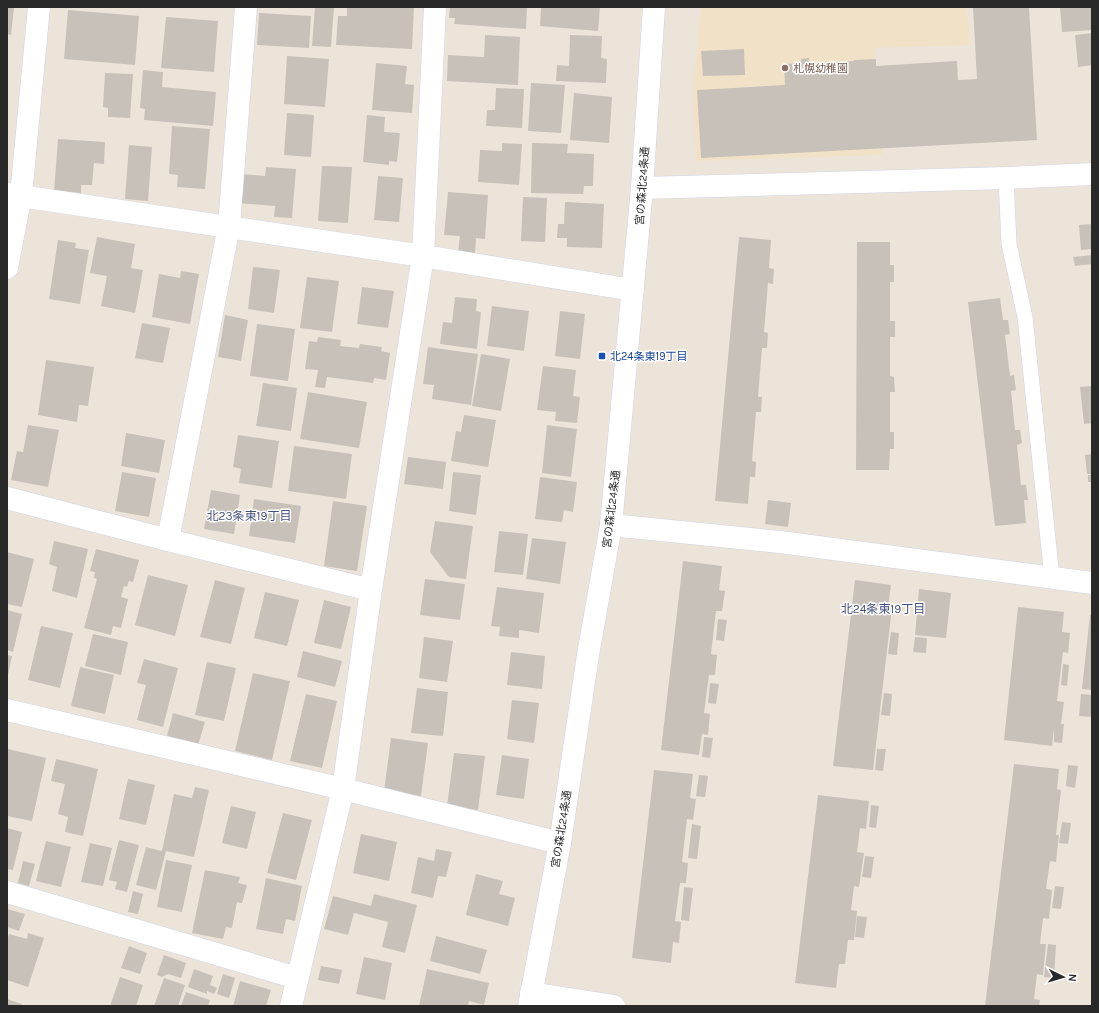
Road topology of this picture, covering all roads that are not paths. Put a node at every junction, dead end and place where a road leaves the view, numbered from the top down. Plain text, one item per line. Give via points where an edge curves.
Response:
1 (39, 7) edge
2 (246, 7) edge
3 (435, 7) edge
4 (654, 7) edge
5 (1092, 174) edge
6 (1006, 178) junction
7 (642, 188) junction
8 (14, 194) edge
9 (229, 226) junction
10 (423, 256) junction
11 (7, 268) edge
12 (633, 290) junction
13 (7, 498) edge
14 (611, 525) junction
15 (168, 540) junction
16 (1052, 578) junction
17 (1092, 583) edge
18 (372, 590) junction
19 (7, 710) edge
20 (342, 789) junction
21 (560, 843) junction
22 (7, 892) edge
23 (297, 978) junction
24 (530, 1000) edge
25 (291, 1006) edge
26 (614, 1006) edge

1 - 8 street
2 - 9 street
3 - 10 street
4 - 7 street, 宮の森北24条通
5 - 6 street
6 - 7 street
6 - 16 lane via 1009,244 1025,317
7 - 12 street, 宮の森北24条通
8 - 9 street
8 - 11 street
9 - 10 street
9 - 15 street
10 - 12 street
10 - 18 street
12 - 14 street, 宮の森北24条通
13 - 15 street
14 - 16 street via 780,542
14 - 21 street, 宮の森北24条通 via 588,655
15 - 18 street
16 - 17 street
18 - 20 street
19 - 20 street
20 - 21 street
20 - 23 street
21 - 24 street, 宮の森北24条通
22 - 23 street
23 - 25 street
24 - 26 street

